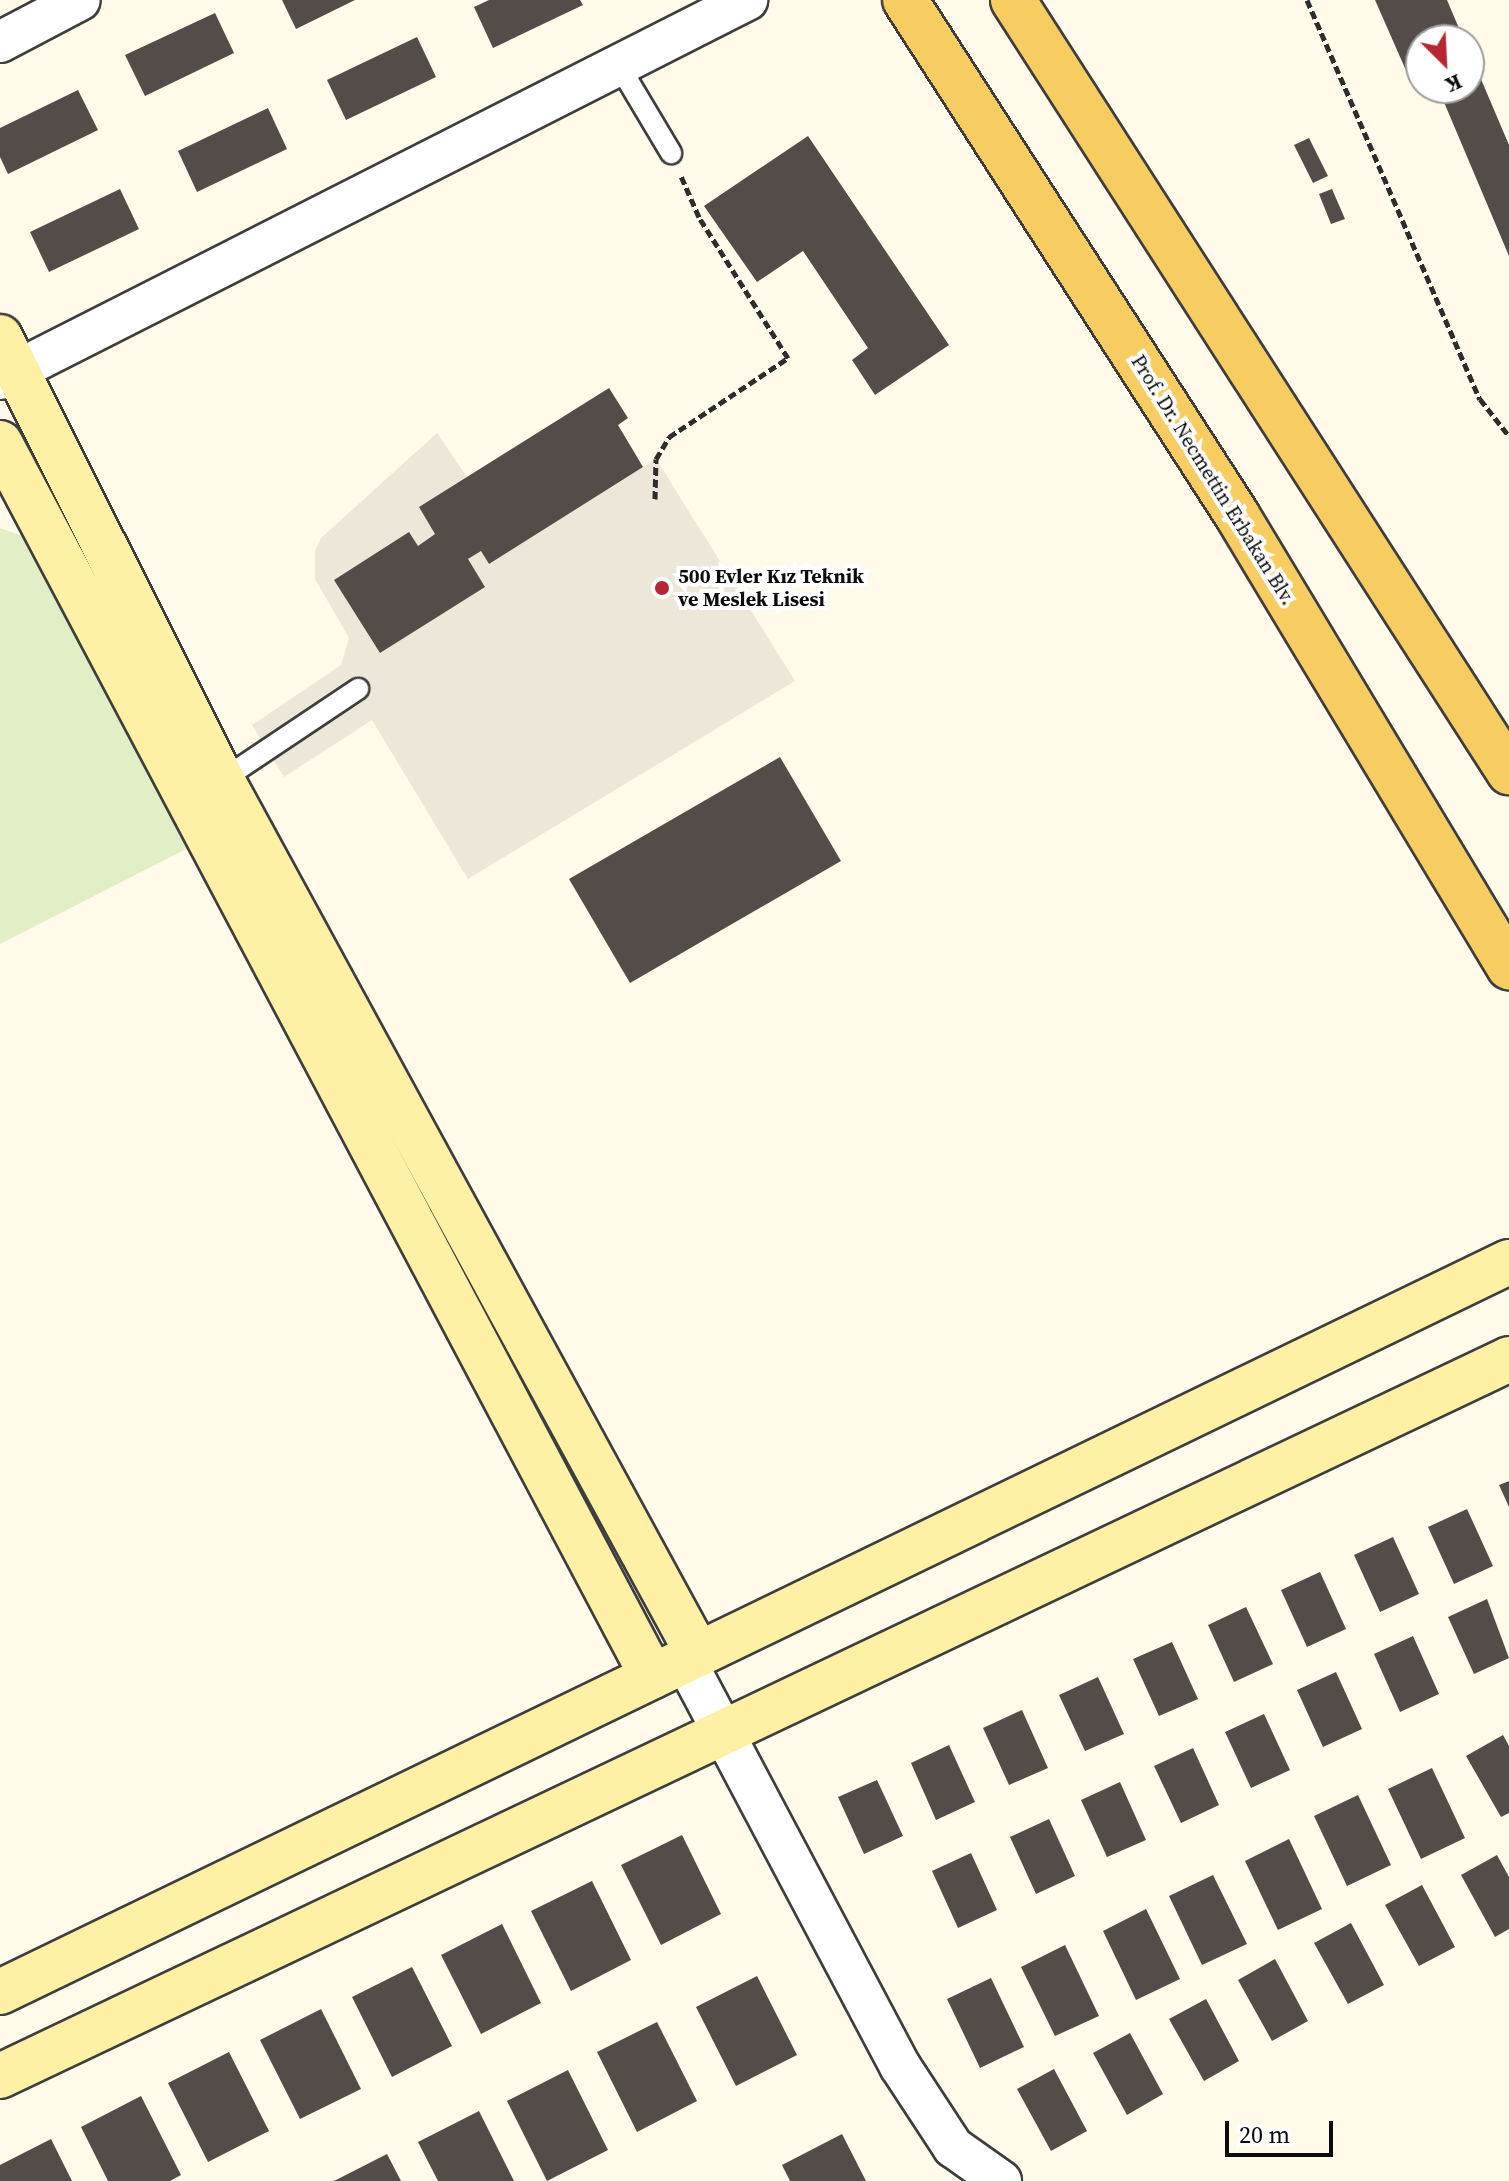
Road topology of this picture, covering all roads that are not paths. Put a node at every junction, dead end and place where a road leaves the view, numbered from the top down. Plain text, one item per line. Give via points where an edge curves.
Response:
1 (80, 0) edge
2 (747, 0) edge
3 (905, 0) edge
4 (1013, 0) edge
5 (0, 42) edge
6 (618, 64) junction
7 (671, 153) road end
8 (5, 363) edge
9 (0, 443) edge
10 (358, 689) dead end
11 (1509, 772) edge
12 (222, 780) junction
13 (1509, 967) edge
14 (1509, 1262) edge
15 (1509, 1359) edge
16 (679, 1663) junction
17 (722, 1732) junction
18 (0, 1992) edge
19 (0, 2076) edge
20 (959, 2164) edge
21 (1001, 2181) edge

1 - 5 street
2 - 6 street
3 - 13 main road, Prof. Dr. Necmettin Erbakan Blv. via 1237,515
4 - 11 main road
6 - 7 lane
6 - 8 street
8 - 12 main road
9 - 16 main road
10 - 12 lane
12 - 16 main road
14 - 16 main road
15 - 17 main road
16 - 17 street
16 - 18 main road
17 - 19 main road
17 - 20 street via 900,2066
20 - 21 street

